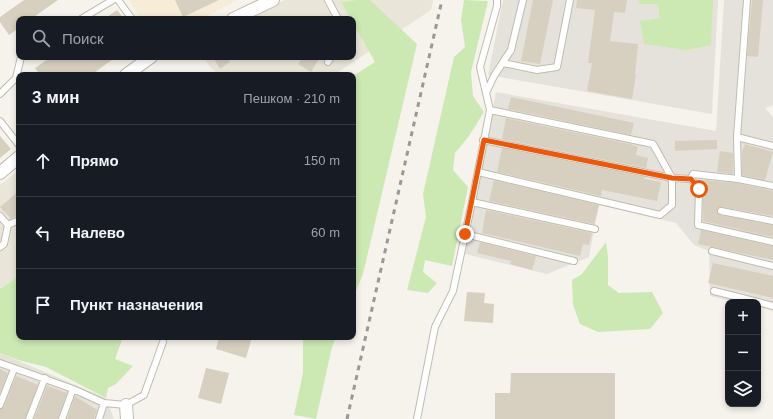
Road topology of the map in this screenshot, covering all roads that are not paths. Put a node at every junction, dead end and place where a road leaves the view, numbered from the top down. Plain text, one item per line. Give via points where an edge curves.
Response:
1 (113, 0) edge
2 (118, 0) edge
3 (274, 0) edge
4 (328, 0) edge
5 (497, 0) edge
6 (523, 0) edge
7 (570, 0) edge
8 (747, 0) edge
9 (85, 16) edge
10 (130, 16) edge
11 (239, 16) edge
12 (336, 16) edge
13 (20, 60) edge
14 (147, 60) edge
15 (502, 64) junction
16 (17, 72) edge
17 (130, 72) edge
18 (16, 78) edge
19 (486, 93) junction
20 (0, 94) edge
21 (490, 110) junction
22 (0, 120) edge
23 (737, 137) junction
24 (484, 140) junction
25 (16, 141) edge
26 (773, 146) edge
27 (16, 159) edge
28 (1, 169) edge
29 (478, 172) junction
30 (672, 178) junction
31 (691, 179) junction
32 (738, 179) junction
33 (773, 186) edge
34 (472, 202) junction
35 (721, 211) dead end
36 (0, 216) edge
37 (16, 221) edge
38 (773, 221) edge
39 (8, 225) junction
40 (594, 229) dead end
41 (465, 234) junction
42 (773, 242) edge
43 (0, 247) edge
44 (712, 251) dead end
45 (574, 261) dead end
46 (773, 266) edge
47 (714, 291) dead end
48 (746, 299) edge
49 (761, 303) edge
50 (773, 306) edge
51 (163, 342) dead end
52 (0, 363) edge
53 (14, 369) junction
54 (45, 378) junction
55 (73, 389) junction
56 (104, 403) junction
57 (0, 405) edge
58 (126, 405) junction
59 (29, 419) edge
60 (62, 419) edge
61 (99, 419) edge
62 (127, 419) edge
63 (417, 419) edge

1 - 9 lane
2 - 10 lane
3 - 11 street
4 - 12 lane
5 - 19 lane via 480,67
6 - 15 lane via 511,50
7 - 15 lane via 557,67 537,70
8 - 23 lane
13 - 16 lane
14 - 17 street
15 - 19 lane
18 - 20 lane
19 - 21 lane
21 - 24 lane
21 - 30 lane via 654,144
22 - 25 lane
23 - 26 lane
23 - 32 lane
24 - 29 lane
24 - 30 lane
27 - 28 street
29 - 30 lane via 660,215 672,205
29 - 34 lane
30 - 31 lane
31 - 32 lane via 693,174
31 - 42 lane via 699,189 698,226
32 - 33 lane
34 - 40 lane
34 - 41 lane
35 - 38 lane
36 - 39 lane
37 - 39 lane
39 - 43 lane via 4,244
41 - 45 lane
41 - 63 lane via 453,291 435,327
44 - 46 lane
47 - 48 lane
49 - 50 lane
51 - 58 lane via 144,395
52 - 53 lane
53 - 54 lane
53 - 57 lane
54 - 55 lane
54 - 59 lane
55 - 56 lane
55 - 60 lane
56 - 58 lane
56 - 61 lane
58 - 62 street

